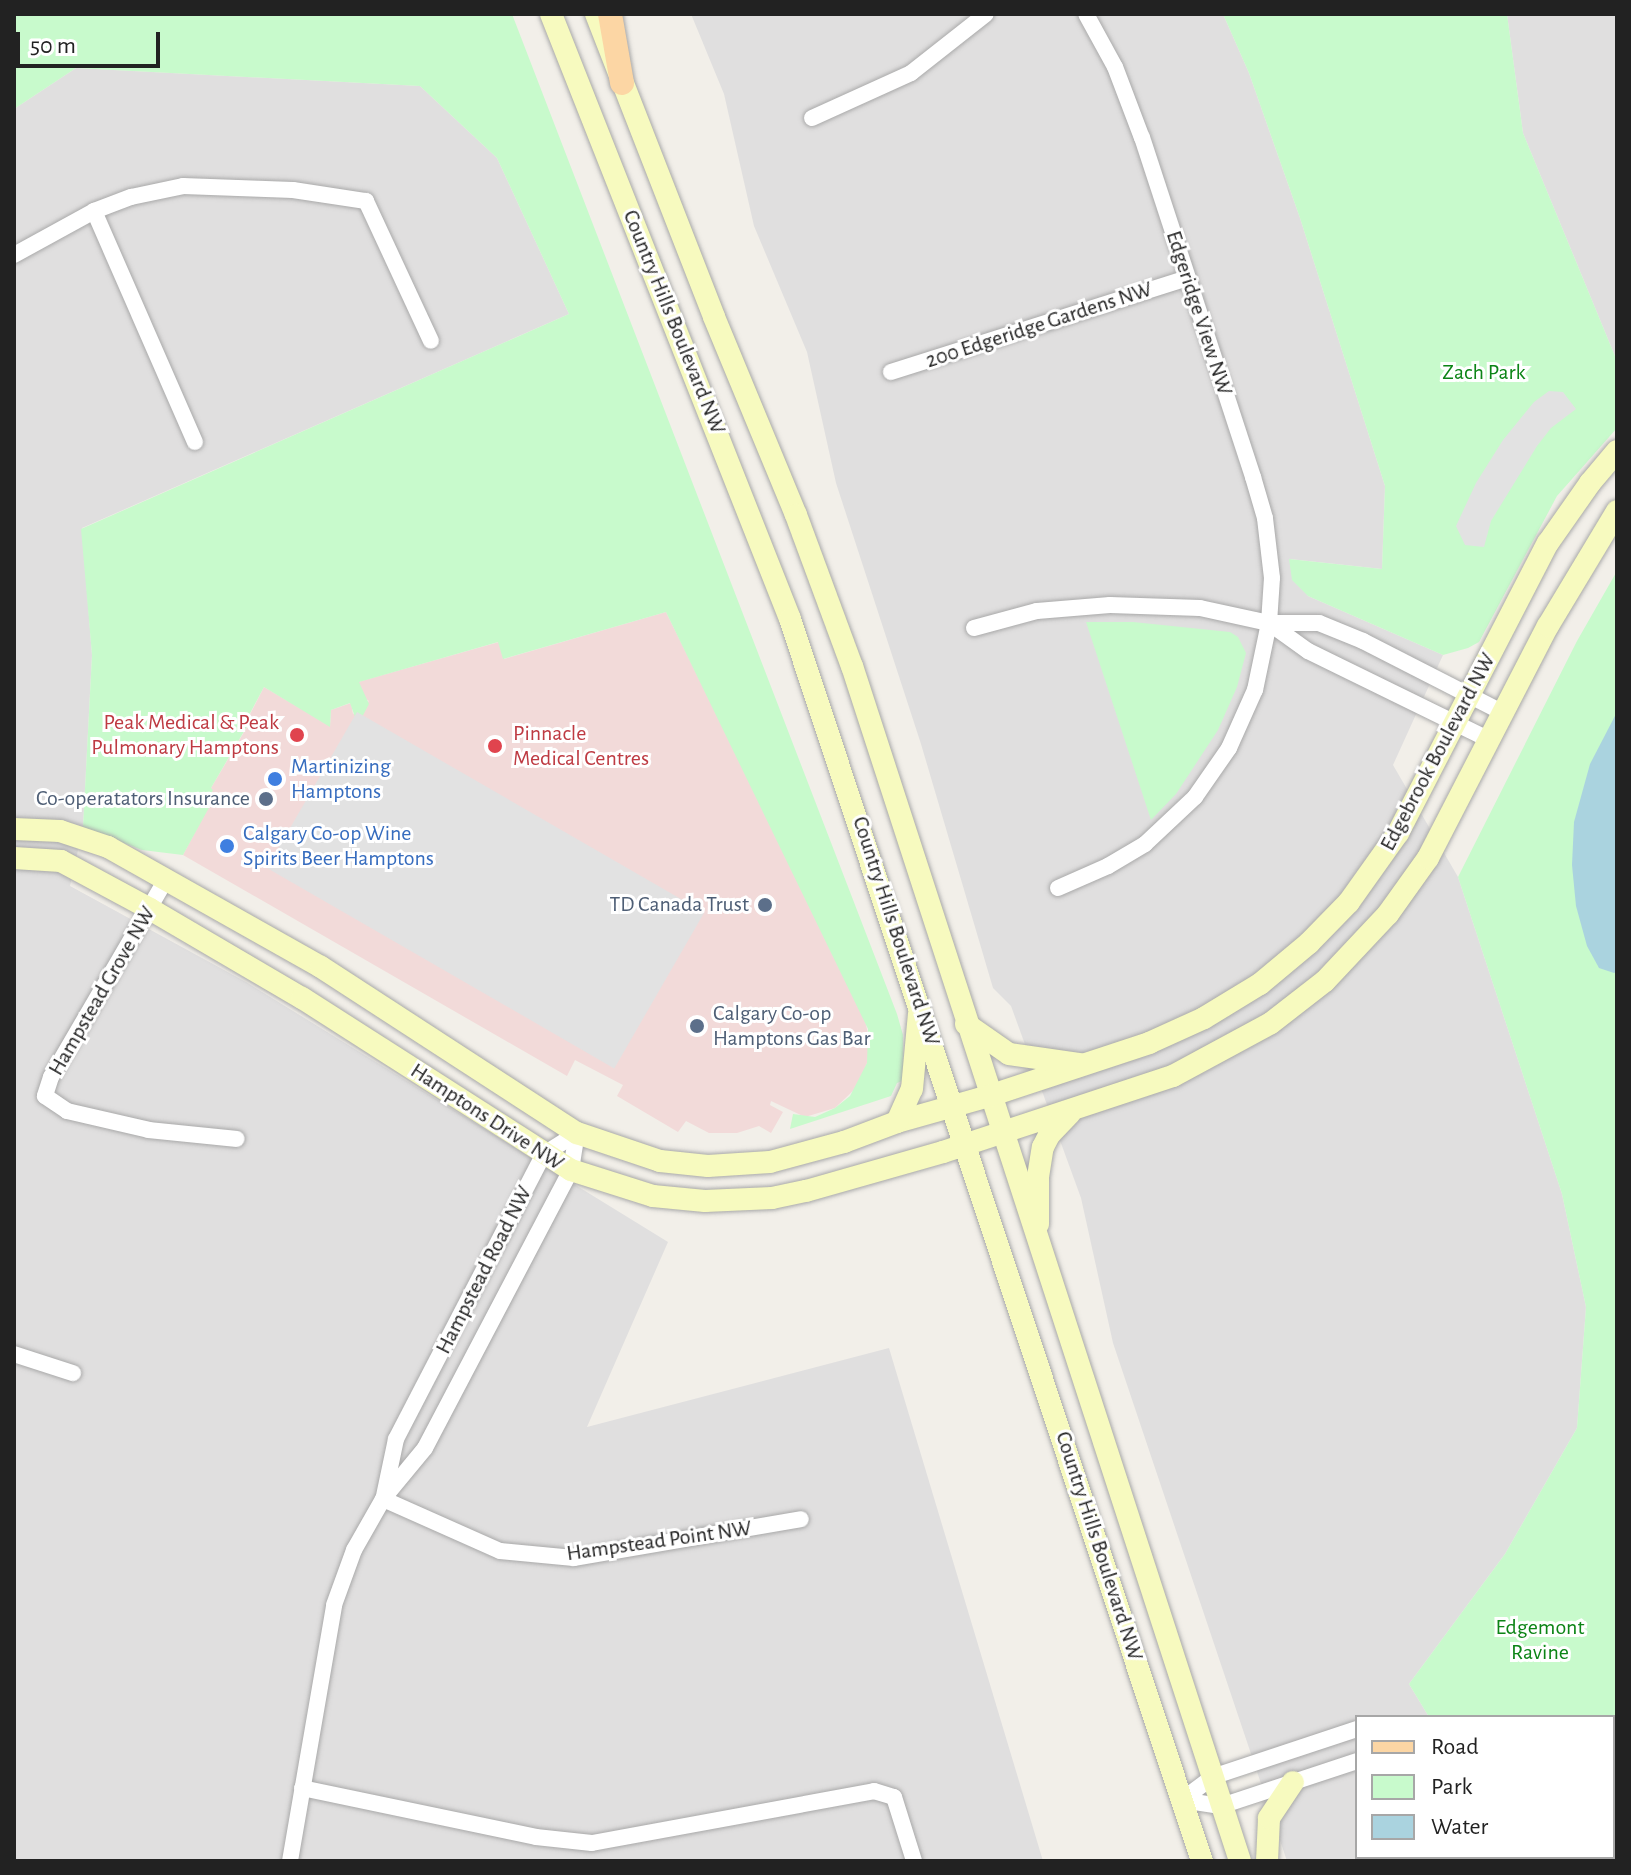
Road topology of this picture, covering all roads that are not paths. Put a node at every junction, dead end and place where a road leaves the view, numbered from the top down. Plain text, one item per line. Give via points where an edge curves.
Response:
1 (551, 14) edge
2 (596, 14) edge
3 (610, 14) edge
4 (986, 14) edge
5 (1086, 14) edge
6 (622, 83) junction
7 (812, 118) dead end
8 (94, 211) junction
9 (14, 255) edge
10 (1187, 278) junction
11 (431, 341) dead end
12 (891, 372) dead end
13 (195, 442) dead end
14 (1617, 451) edge
15 (1617, 511) edge
16 (1269, 623) junction
17 (974, 628) dead end
18 (1470, 696) junction
19 (1504, 713) junction
20 (1456, 722) junction
21 (1490, 740) junction
22 (14, 829) edge
23 (14, 858) edge
24 (165, 881) junction
25 (1058, 888) dead end
26 (150, 909) junction
27 (919, 1001) junction
28 (966, 1024) junction
29 (1085, 1065) junction
30 (989, 1096) junction
31 (953, 1105) junction
32 (1078, 1108) junction
33 (897, 1122) junction
34 (577, 1133) junction
35 (1001, 1133) junction
36 (237, 1139) dead end
37 (966, 1145) junction
38 (544, 1154) junction
39 (571, 1170) junction
40 (1038, 1246) junction
41 (14, 1354) edge
42 (73, 1373) dead end
43 (383, 1499) junction
44 (801, 1519) dead end
45 (1355, 1730) edge
46 (1355, 1762) edge
47 (1212, 1777) junction
48 (1293, 1782) junction
49 (302, 1788) junction
50 (1182, 1800) junction
51 (1221, 1806) junction
52 (290, 1861) edge
53 (914, 1861) edge
54 (1202, 1861) edge
55 (1240, 1861) edge
56 (1267, 1861) edge

1 - 27 main road, Country Hills Boulevard NW via 790,619
2 - 6 main road, Country Hills Boulevard NW
3 - 6 main road
4 - 7 street via 911,73
5 - 10 street, Edgeridge View NW via 1115,67
6 - 28 main road, Country Hills Boulevard NW via 852,666
8 - 9 street
8 - 11 street via 183,186 293,190 366,201
8 - 13 street
10 - 12 street, 200 Edgeridge Gardens NW
10 - 16 street, Edgeridge View NW via 1265,518 1272,578
14 - 18 main road, Edgebrook Boulevard NW via 1548,543
15 - 19 main road, Edgebrook Boulevard NW via 1548,626
16 - 17 street via 1200,608 1110,605 1037,611
16 - 18 street via 1319,623
16 - 20 street via 1308,651
16 - 25 street, Edgeridge View NW via 1245,716 1195,797 1145,844
18 - 19 street
18 - 20 main road, Edgebrook Boulevard NW
19 - 21 main road, Edgebrook Boulevard NW
20 - 21 street
20 - 29 main road, Edgebrook Boulevard NW via 1387,850 1349,902 1309,943 1260,984 1204,1018
21 - 32 main road, Edgebrook Boulevard NW via 1409,887 1325,981 1271,1023 1212,1058
22 - 24 main road, Hamptons Drive NW via 60,831 96,843
23 - 26 main road, Hamptons Drive NW via 61,861
24 - 26 street, Hampstead Grove NW
24 - 34 main road, Hamptons Drive NW via 321,967
26 - 36 street, Hampstead Grove NW via 51,1077 45,1096 67,1111 149,1130
26 - 38 main road, Hamptons Drive NW via 302,998
27 - 31 main road, Country Hills Boulevard NW
27 - 33 main road via 912,1089
28 - 29 main road via 1009,1054
28 - 30 main road, Country Hills Boulevard NW
29 - 30 main road, Edgebrook Boulevard NW
30 - 31 main road, Hamptons Drive NW
30 - 35 main road, Country Hills Boulevard NW
31 - 33 main road, Hamptons Drive NW
31 - 37 main road, Country Hills Boulevard NW
32 - 35 main road, Edgebrook Boulevard NW
32 - 40 main road via 1063,1118 1043,1147
33 - 34 main road, Hamptons Drive NW via 770,1162 708,1166 660,1161
34 - 38 street
34 - 39 street, Hampstead Road NW
35 - 37 main road, Hamptons Drive NW
35 - 40 main road, Country Hills Boulevard NW
37 - 39 main road, Hamptons Drive NW via 772,1198 705,1201 653,1196
37 - 50 main road, Country Hills Boulevard NW
38 - 39 main road, Hamptons Drive NW
38 - 43 street, Hampstead Road NW via 396,1439
39 - 43 street, Hampstead Road NW via 425,1448
40 - 47 main road, Country Hills Boulevard NW
41 - 42 street
43 - 44 street, Hampstead Point NW via 500,1551 574,1558
43 - 49 street, Hampstead Road NW via 354,1550 334,1605
45 - 47 street
46 - 48 street
47 - 50 street
47 - 51 main road, Country Hills Boulevard NW
48 - 51 street
48 - 56 main road via 1269,1818
49 - 52 street, Hampstead Road NW
49 - 53 street via 536,1837 592,1843 874,1791 894,1797
50 - 51 street
50 - 54 main road, Country Hills Boulevard NW
51 - 55 main road, Country Hills Boulevard NW

